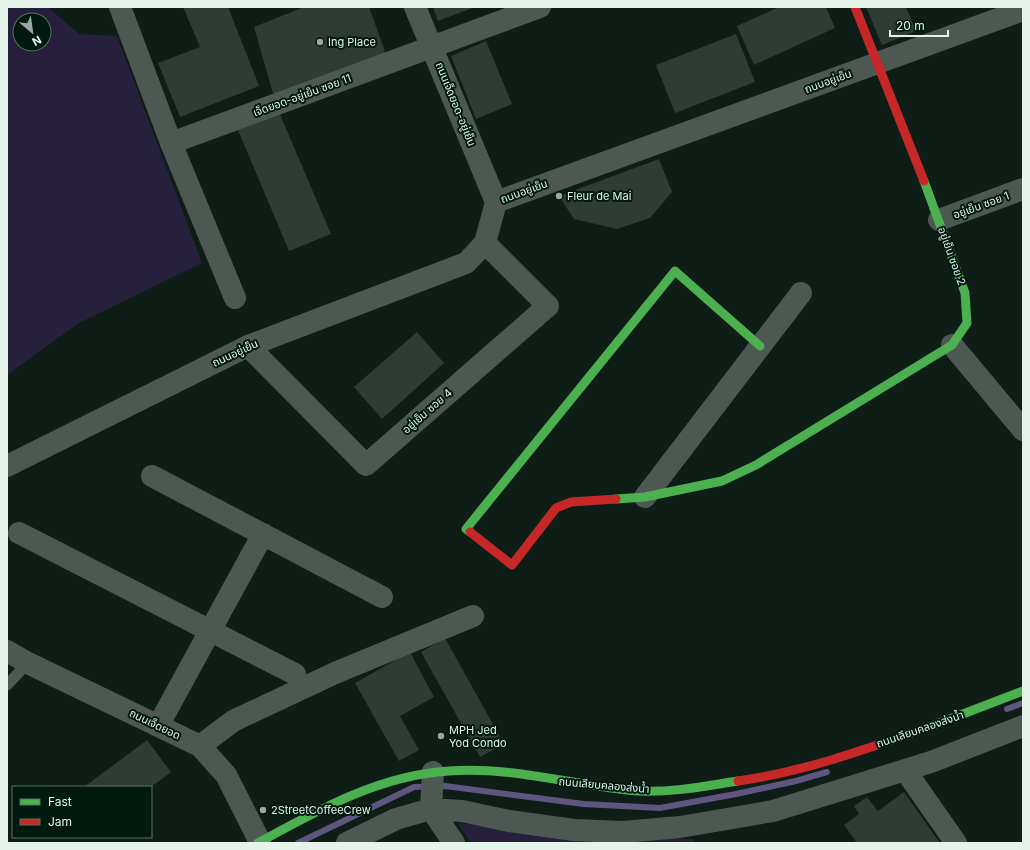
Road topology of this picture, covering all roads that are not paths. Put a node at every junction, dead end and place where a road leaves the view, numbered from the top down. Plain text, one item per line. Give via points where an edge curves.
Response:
1 (120, 7) edge
2 (415, 7) edge
3 (540, 7) edge
4 (855, 7) edge
5 (1023, 10) edge
6 (432, 47) junction
7 (878, 63) junction
8 (171, 143) junction
9 (1023, 189) edge
10 (496, 202) junction
11 (939, 220) junction
12 (485, 243) junction
13 (801, 292) dead end
14 (235, 298) dead end
15 (952, 345) junction
16 (248, 346) junction
17 (760, 346) junction
18 (1023, 430) edge
19 (7, 466) edge
20 (152, 476) dead end
21 (645, 497) junction
22 (19, 533) dead end
23 (263, 534) junction
24 (382, 597) dead end
25 (473, 616) dead end
26 (210, 630) junction
27 (7, 651) edge
28 (28, 663) junction
29 (295, 674) dead end
30 (7, 685) edge
31 (1023, 690) edge
32 (158, 726) junction
33 (1023, 726) edge
34 (200, 746) junction
35 (905, 770) junction
36 (433, 772) junction
37 (431, 809) junction
38 (260, 843) edge
39 (347, 843) edge
40 (454, 843) edge
41 (956, 843) edge

1 - 8 street
2 - 6 street, ถนนเจ็ดยอด-อยู่เย็น
3 - 6 street, เจ็ดยอด-อยู่เย็น ซอย 11
4 - 7 street, อยู่เย็น ซอย 2
5 - 7 street, ถนนอยู่เย็น
6 - 8 street, เจ็ดยอด-อยู่เย็น ซอย 11
6 - 10 street, ถนนเจ็ดยอด-อยู่เย็น
7 - 10 street, ถนนอยู่เย็น
7 - 11 street, อยู่เย็น ซอย 2
8 - 14 street
9 - 11 street, อยู่เย็น ซอย 1
10 - 12 street, ถนนอยู่เย็น
11 - 15 street, อยู่เย็น ซอย 2 via 965,294 967,323
12 - 16 street, ถนนอยู่เย็น via 466,263
12 - 16 street, อยู่เย็น ซอย 4 via 548,306 366,465
13 - 17 street
15 - 18 street
15 - 21 street via 756,465 722,481
16 - 19 street, ถนนอยู่เย็น
17 - 21 street
17 - 21 street via 675,272 466,529 512,565 556,508 571,502
20 - 23 street
22 - 26 street
23 - 24 street
23 - 26 street
25 - 34 street via 335,673 232,722
26 - 29 street
26 - 32 street
27 - 28 street, ถนนเจ็ดยอด
28 - 30 lane
28 - 32 street, ถนนเจ็ดยอด
31 - 36 street, ถนนเลียบคลองส่งน้ำ via 902,736 815,763 726,784 644,791 478,771
32 - 34 street, ถนนเจ็ดยอด
33 - 35 street
34 - 38 street, ถนนเจ็ดยอด via 226,775
35 - 37 street via 773,811 680,827 623,832 574,830 462,811
35 - 41 street
36 - 37 street
36 - 38 street, ถนนเลียบคลองส่งน้ำ via 393,780 341,801
37 - 39 street via 396,818
37 - 40 street

